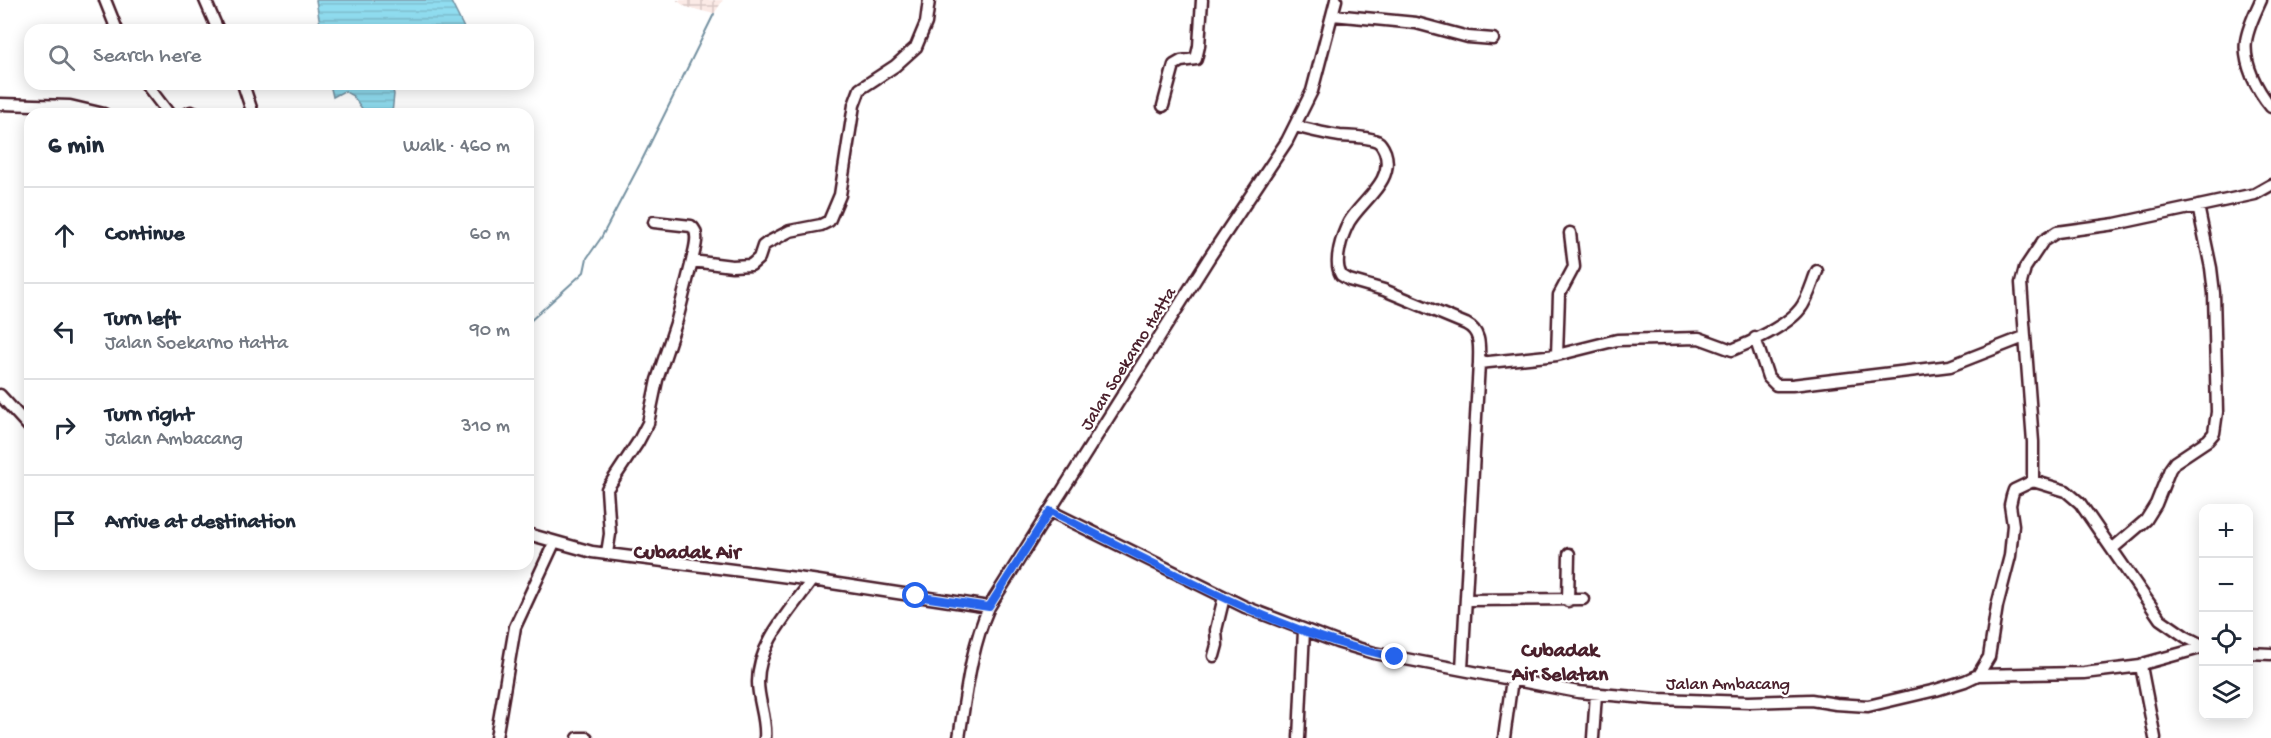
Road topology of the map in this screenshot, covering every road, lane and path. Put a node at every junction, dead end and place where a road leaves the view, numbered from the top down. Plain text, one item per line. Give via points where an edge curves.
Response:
1 (105, 0) edge
2 (205, 0) edge
3 (929, 0) edge
4 (1202, 0) edge
5 (1336, 0) edge
6 (2261, 0) edge
7 (1333, 15) junction
8 (115, 24) edge
9 (215, 24) edge
10 (1493, 39) dead end
11 (151, 90) edge
12 (245, 90) edge
13 (0, 104) edge
14 (1163, 106) dead end
15 (2271, 107) edge
16 (78, 108) edge
17 (165, 108) edge
18 (252, 108) edge
19 (1295, 126) junction
20 (2271, 185) edge
21 (2198, 206) junction
22 (654, 222) dead end
23 (1570, 233) dead end
24 (692, 261) junction
25 (1817, 271) dead end
26 (1755, 338) junction
27 (2025, 338) junction
28 (1557, 355) junction
29 (1479, 363) junction
30 (0, 395) edge
31 (24, 421) edge
32 (2033, 481) junction
33 (1050, 511) junction
34 (534, 536) edge
35 (554, 543) junction
36 (2112, 549) junction
37 (608, 554) junction
38 (1569, 554) dead end
39 (812, 580) junction
40 (1224, 597) junction
41 (1583, 599) dead end
42 (1467, 600) junction
43 (1568, 601) junction
44 (989, 607) junction
45 (1304, 630) junction
46 (2199, 643) edge
47 (2199, 647) edge
48 (2253, 653) edge
49 (2271, 654) edge
50 (1214, 656) dead end
51 (2141, 666) junction
52 (1462, 669) junction
53 (1978, 675) junction
54 (1512, 679) junction
55 (1596, 694) junction
56 (496, 738) edge
57 (578, 738) edge
58 (587, 738) edge
59 (765, 738) edge
60 (959, 738) edge
61 (1299, 738) edge
62 (1504, 738) edge
63 (1593, 738) edge
64 (2155, 738) edge

1 - 8 street
2 - 9 street
3 - 24 street via 926,23 916,47 860,89 840,195 829,221 790,231 767,243 751,265
4 - 14 street via 1196,59 1174,65
5 - 7 street, Jalan Soekarno Hatta
6 - 15 street via 2246,50 2253,77
7 - 10 street via 1416,23 1468,37
7 - 19 street, Jalan Soekarno Hatta via 1312,90
11 - 17 street
12 - 18 street
13 - 16 street
19 - 29 street via 1368,139 1384,148 1386,167 1381,182 1348,224 1337,270 1349,280 1384,290 1472,327 1478,335
19 - 33 street, Jalan Soekarno Hatta
20 - 21 street via 2255,194
21 - 27 street via 2049,236 2022,275
21 - 36 street via 2214,293 2214,433 2175,462 2146,520
22 - 24 street via 695,229
23 - 28 street via 1574,267 1559,295
24 - 37 street via 648,423 607,489
25 - 26 street via 1798,312
26 - 27 street via 1768,377 1776,385 1950,366
26 - 28 street via 1731,350 1694,338 1617,340
27 - 32 street
28 - 29 street
29 - 42 street
30 - 31 street
32 - 36 street via 2058,487 2072,496
32 - 53 street via 2014,490 2012,496 2010,556 1989,657
33 - 40 street, Jalan Ambacang
33 - 44 street, Jalan Soekarno Hatta
34 - 35 street
35 - 37 street
35 - 56 street via 515,627
36 - 46 street via 2160,618
37 - 39 street
38 - 43 street
39 - 44 street
39 - 59 street via 762,656 758,685
40 - 45 street, Jalan Ambacang
40 - 50 street
41 - 43 street
42 - 43 street
42 - 52 street
44 - 60 street, Jalan Soekarno Hatta via 972,663
45 - 52 street, Jalan Ambacang via 1374,653
45 - 61 street
47 - 51 street, Jalan Ambacang
48 - 49 street
51 - 53 street, Jalan Ambacang via 2084,673
51 - 64 street
52 - 54 street, Jalan Ambacang
53 - 55 street, Jalan Ambacang via 1936,690 1868,706 1811,700 1749,702
54 - 55 street, Jalan Ambacang
54 - 62 street
55 - 63 street
57 - 58 street

